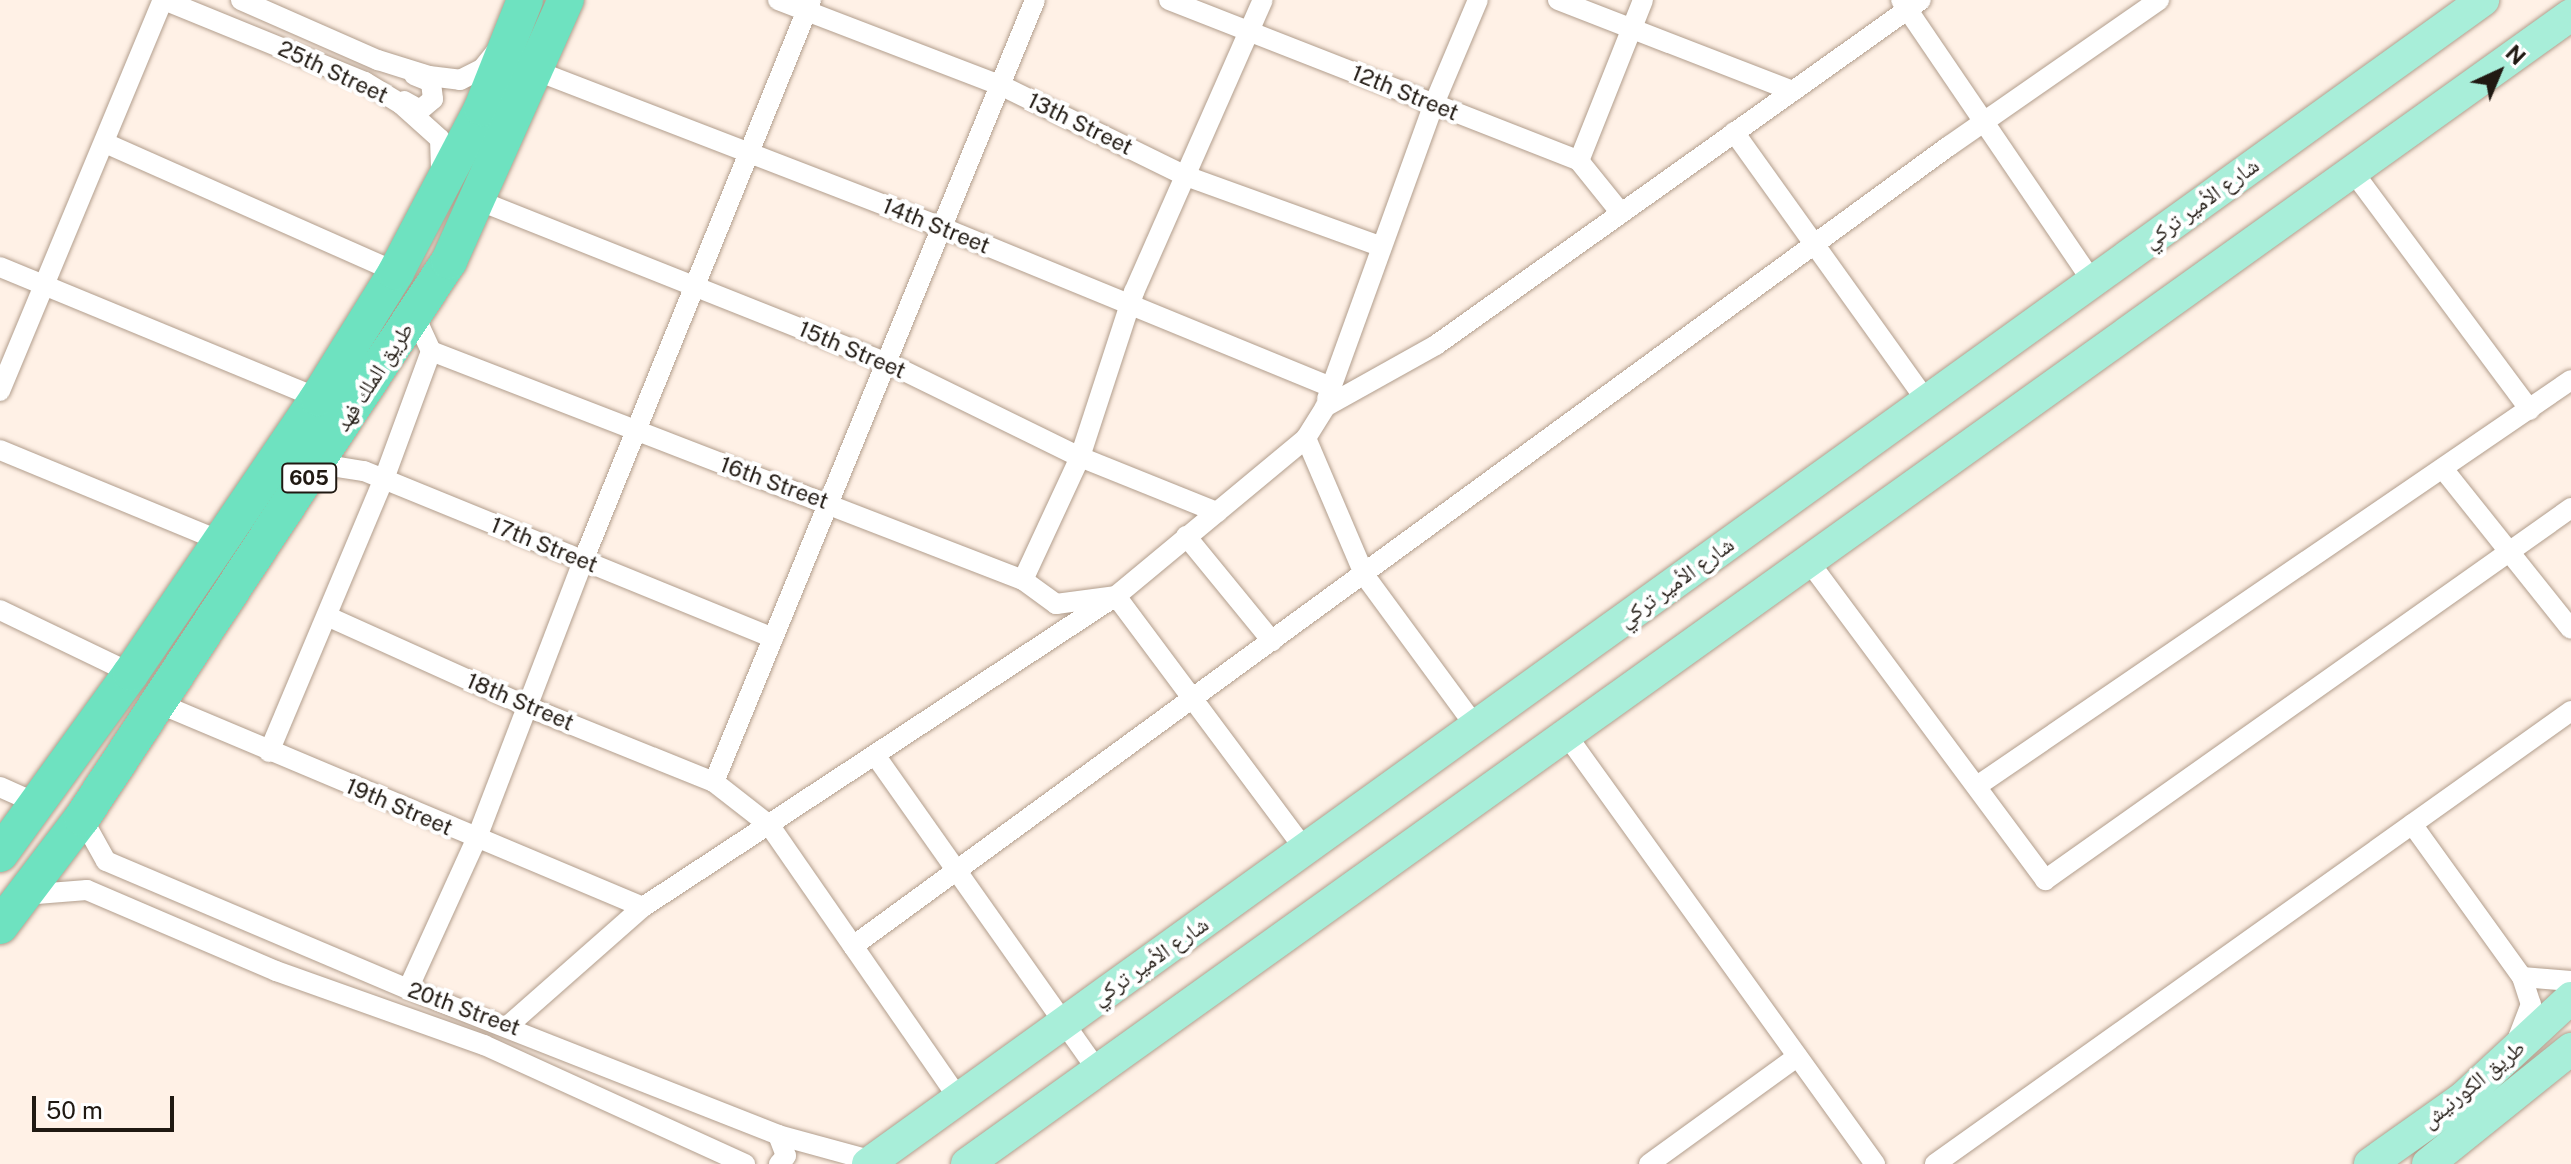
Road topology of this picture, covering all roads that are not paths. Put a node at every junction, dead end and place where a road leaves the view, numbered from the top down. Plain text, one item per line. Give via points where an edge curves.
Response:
1 (164, 0) edge
2 (241, 0) edge
3 (525, 0) edge
4 (566, 0) edge
5 (778, 0) edge
6 (1035, 0) edge
7 (1169, 0) edge
8 (1263, 0) edge
9 (1478, 0) edge
10 (1558, 0) edge
11 (1643, 0) edge
12 (2159, 0) edge
13 (2483, 0) edge
14 (1909, 4) edge
15 (809, 6) edge
16 (2571, 15) edge
17 (1631, 26) junction
18 (1249, 30) junction
19 (509, 37) junction
20 (378, 60) junction
21 (537, 71) junction
22 (365, 82) junction
23 (1000, 85) junction
24 (1793, 91) junction
25 (1434, 104) junction
26 (1981, 124) junction
27 (1734, 132) junction
28 (105, 143) junction
29 (748, 154) junction
30 (1579, 161) junction
31 (2351, 169) junction
32 (1186, 176) junction
33 (436, 192) junction
34 (480, 201) junction
35 (1621, 213) junction
36 (941, 227) junction
37 (1815, 244) junction
38 (1382, 247) junction
39 (0, 267) edge
40 (396, 272) junction
41 (2092, 281) junction
42 (44, 285) junction
43 (694, 286) junction
44 (1130, 305) junction
45 (414, 314) junction
46 (431, 351) junction
47 (888, 363) junction
48 (2569, 387) edge
49 (0, 391) edge
50 (1328, 397) junction
51 (318, 398) junction
52 (1926, 400) junction
53 (2530, 410) junction
54 (635, 431) junction
55 (1306, 438) junction
56 (0, 450) edge
57 (1080, 457) junction
58 (2444, 470) junction
59 (312, 472) junction
60 (384, 479) junction
61 (829, 502) junction
62 (2571, 508) edge
63 (1217, 512) junction
64 (1186, 536) junction
65 (221, 541) junction
66 (2511, 549) junction
67 (1807, 559) junction
68 (583, 561) junction
69 (1365, 576) junction
70 (1023, 580) junction
71 (1116, 596) junction
72 (0, 610) edge
73 (329, 617) junction
74 (2571, 629) edge
75 (773, 638) junction
76 (1272, 641) junction
77 (131, 673) junction
78 (1193, 700) junction
79 (158, 703) junction
80 (528, 707) junction
81 (2571, 711) edge
82 (1476, 727) junction
83 (1565, 733) junction
84 (269, 752) junction
85 (875, 755) junction
86 (714, 782) junction
87 (1977, 786) junction
88 (0, 787) edge
89 (36, 803) junction
90 (82, 818) junction
91 (2412, 824) junction
92 (769, 825) junction
93 (476, 840) junction
94 (1306, 851) junction
95 (0, 854) edge
96 (106, 861) junction
97 (957, 870) junction
98 (87, 890) junction
99 (24, 895) junction
100 (643, 907) junction
101 (0, 926) edge
102 (853, 946) junction
103 (2522, 977) junction
104 (2571, 981) edge
105 (408, 989) junction
106 (2571, 998) edge
107 (1064, 1023) junction
108 (509, 1025) junction
109 (2571, 1049) edge
110 (2511, 1055) junction
111 (1797, 1057) junction
112 (1097, 1070) junction
113 (959, 1099) junction
114 (778, 1135) junction
115 (870, 1163) edge
116 (745, 1164) edge
117 (779, 1164) edge
118 (967, 1164) edge
119 (1649, 1164) edge
120 (1875, 1164) edge
121 (1935, 1164) edge
122 (2370, 1164) edge
123 (2428, 1164) edge

1 - 22 street, 25th Street
1 - 28 street
2 - 20 street, 25th Street
3 - 19 highway, طريق الملك فهد / 605
4 - 21 highway, طريق الملك فهد / 605
5 - 15 street, 13th Street
6 - 23 street
7 - 18 street, 12th Street
8 - 18 street
9 - 25 street
10 - 17 street
11 - 17 street
12 - 26 street
13 - 41 main road, شارع الأمير تركي
14 - 24 street
14 - 26 street
15 - 23 street, 13th Street
15 - 29 street
16 - 31 main road
17 - 24 street
17 - 30 street
18 - 25 street, 12th Street
18 - 32 street
19 - 20 street, 25th Street via 482,69 460,80
19 - 33 highway, طريق الملك فهد / 605 via 482,108
20 - 22 street via 431,82 429,106 420,110
21 - 29 street, 14th Street
21 - 34 highway, طريق الملك فهد / 605
22 - 33 street, 25th Street via 429,124 440,139 444,155
23 - 32 street, 13th Street
23 - 36 street
24 - 27 street
25 - 30 street, 12th Street
25 - 38 street
26 - 37 street
26 - 41 street
27 - 35 street
27 - 37 street
28 - 40 street
28 - 42 street
29 - 36 street, 14th Street
29 - 43 street
30 - 35 street, 12th Street
31 - 53 street
31 - 67 main road
32 - 38 street, 13th Street
32 - 44 street
33 - 40 highway, طريق الملك فهد / 605
34 - 43 street, 15th Street
34 - 45 highway, طريق الملك فهد / 605
35 - 50 street via 1436,345
36 - 44 street, 14th Street
36 - 47 street
37 - 52 street
37 - 69 street
38 - 50 street
39 - 42 street
40 - 51 highway, طريق الملك فهد / 605
41 - 52 main road, شارع الأمير تركي
42 - 49 street
42 - 51 street
43 - 47 street, 15th Street
43 - 54 street
44 - 50 street, 14th Street
44 - 57 street
45 - 46 street
45 - 59 highway, طريق الملك فهد / 605
46 - 54 street, 16th Street
46 - 60 street
47 - 57 street, 15th Street
47 - 61 street
48 - 53 street
50 - 55 street
51 - 65 highway, طريق الملك فهد / 605
52 - 82 main road, شارع الأمير تركي
53 - 58 street
54 - 61 street, 16th Street
54 - 68 street
55 - 63 street
55 - 69 street
56 - 65 street
57 - 63 street, 15th Street
57 - 70 street
58 - 66 street
58 - 87 street
59 - 60 street, 17th Street via 351,467
59 - 79 highway, طريق الملك فهد / 605
60 - 68 street, 17th Street
60 - 73 street
61 - 70 street, 16th Street
61 - 75 street
62 - 66 street
63 - 64 street
64 - 71 street
64 - 76 street
65 - 77 highway, طريق الملك فهد / 605
66 - 74 street
66 - 87 street via 2045,880
67 - 83 main road
67 - 87 street
68 - 75 street, 17th Street
68 - 80 street
69 - 76 street
69 - 82 street
70 - 71 street, 16th Street via 1056,604
71 - 78 street
71 - 85 street
72 - 77 street
73 - 80 street, 18th Street
73 - 84 street
75 - 86 street
76 - 78 street
77 - 89 highway, طريق الملك فهد / 605
78 - 94 street
78 - 97 street
79 - 84 street, 19th Street
79 - 90 highway, طريق الملك فهد / 605
80 - 86 street, 18th Street
80 - 93 street
81 - 91 street
82 - 94 main road, شارع الأمير تركي
83 - 111 street
83 - 112 main road
84 - 93 street, 19th Street
85 - 92 street
85 - 97 street
86 - 92 street, 18th Street
88 - 89 street
89 - 95 highway, طريق الملك فهد / 605
90 - 96 street
90 - 99 highway, طريق الملك فهد / 605
91 - 103 street
91 - 121 street
92 - 100 street
92 - 102 street, 18th Street
93 - 100 street, 19th Street
93 - 105 street
94 - 107 main road, شارع الأمير تركي
96 - 98 street
96 - 105 street, 20th Street
97 - 102 street
97 - 107 street
98 - 99 street, 20th Street
98 - 116 street, 20th Street via 276,971 484,1045
99 - 101 highway, طريق الملك فهد / 605
100 - 108 street
102 - 113 street, 18th Street
103 - 104 street
103 - 110 street via 2531,1004
105 - 108 street, 20th Street
106 - 110 main road, طريق الكورنيش
107 - 112 street
107 - 113 main road, شارع الأمير تركي
108 - 114 street, 20th Street
109 - 123 main road, طريق الكورنيش
110 - 122 main road, طريق الكورنيش via 2463,1098
111 - 119 street
111 - 120 street
112 - 118 main road
113 - 115 main road, شارع الأمير تركي
114 - 115 street, 20th Street
114 - 117 street via 786,1156

